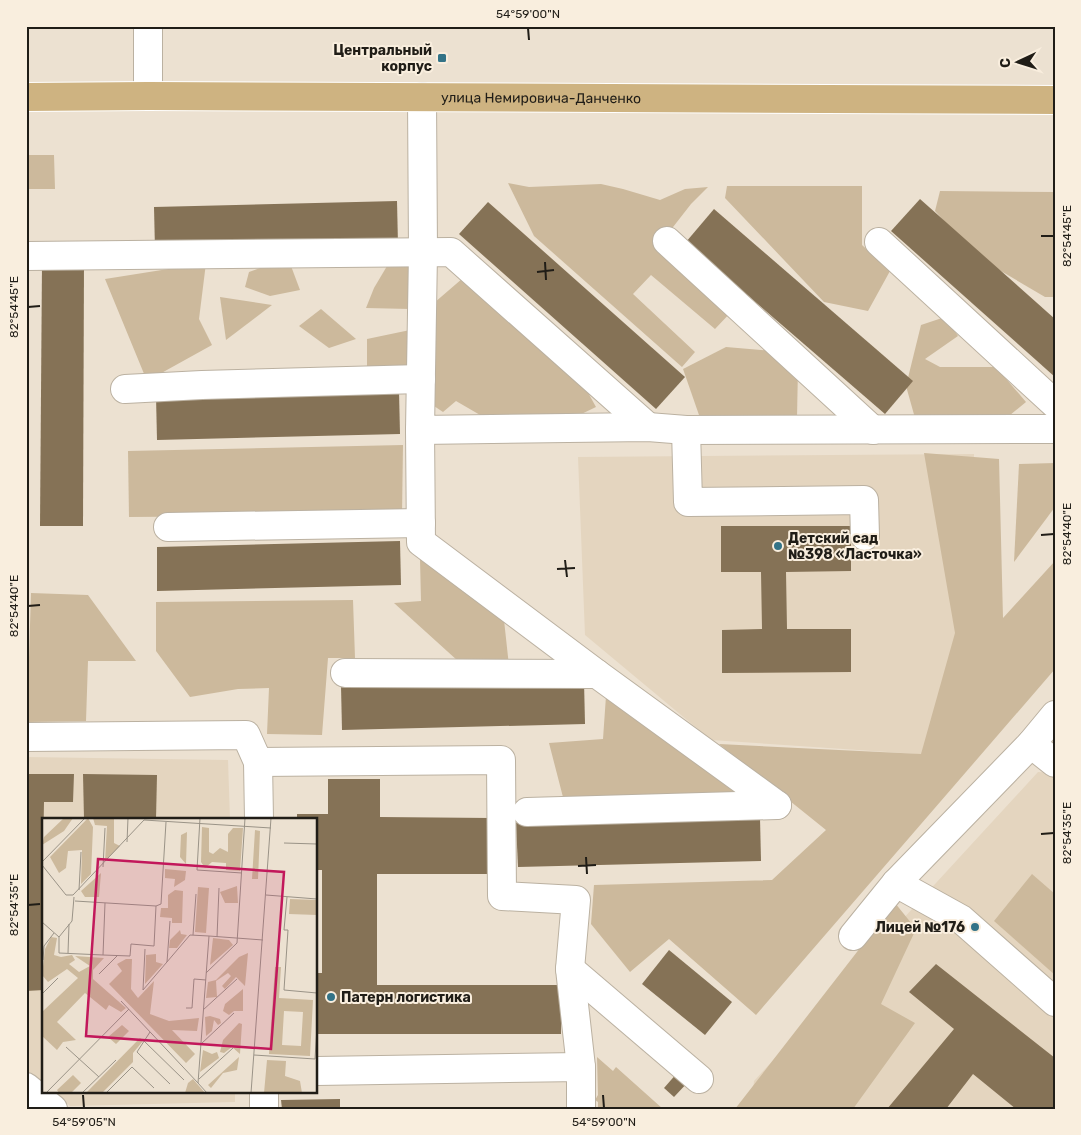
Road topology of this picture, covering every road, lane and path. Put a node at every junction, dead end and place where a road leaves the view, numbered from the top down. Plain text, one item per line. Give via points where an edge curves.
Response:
1 (148, 26) edge
2 (148, 96) junction
3 (26, 97) edge
4 (422, 97) junction
5 (1055, 100) edge
6 (667, 241) dead end
7 (879, 242) dead end
8 (423, 253) junction
9 (26, 256) edge
10 (421, 379) junction
11 (125, 389) dead end
12 (1055, 404) edge
13 (648, 427) junction
14 (1055, 429) edge
15 (420, 430) junction
16 (686, 430) junction
17 (873, 430) junction
18 (421, 523) junction
19 (168, 527) dead end
20 (865, 536) dead end
21 (345, 673) dead end
22 (597, 674) junction
23 (1055, 715) edge
24 (26, 736) edge
25 (1031, 744) junction
26 (258, 762) junction
27 (1055, 763) edge
28 (527, 812) dead end
29 (259, 818) edge
30 (896, 883) junction
31 (853, 936) dead end
32 (570, 969) junction
33 (1055, 1002) edge
34 (581, 1067) junction
35 (318, 1071) edge
36 (699, 1079) dead end
37 (264, 1092) edge
38 (264, 1109) edge
39 (581, 1109) edge

1 - 2 lane
2 - 3 main road, улица Немировича-Данченко
2 - 4 main road, улица Немировича-Данченко
4 - 5 main road, улица Немировича-Данченко
4 - 8 lane
6 - 17 lane
7 - 12 lane
8 - 9 lane
8 - 10 lane
8 - 13 lane via 451,252
10 - 11 lane
10 - 15 lane
13 - 15 lane
13 - 16 lane
14 - 17 lane
15 - 18 lane
16 - 17 lane
16 - 20 lane via 688,502 864,500
18 - 19 lane
18 - 22 lane via 421,542
21 - 22 lane
22 - 28 lane via 776,805
23 - 25 lane
24 - 26 lane via 246,735
25 - 27 lane
25 - 30 lane
26 - 29 lane
26 - 32 lane via 501,760 502,896 576,900
30 - 31 lane
30 - 33 lane via 961,919
32 - 34 lane
32 - 36 lane
34 - 35 lane
34 - 39 lane
37 - 38 lane

